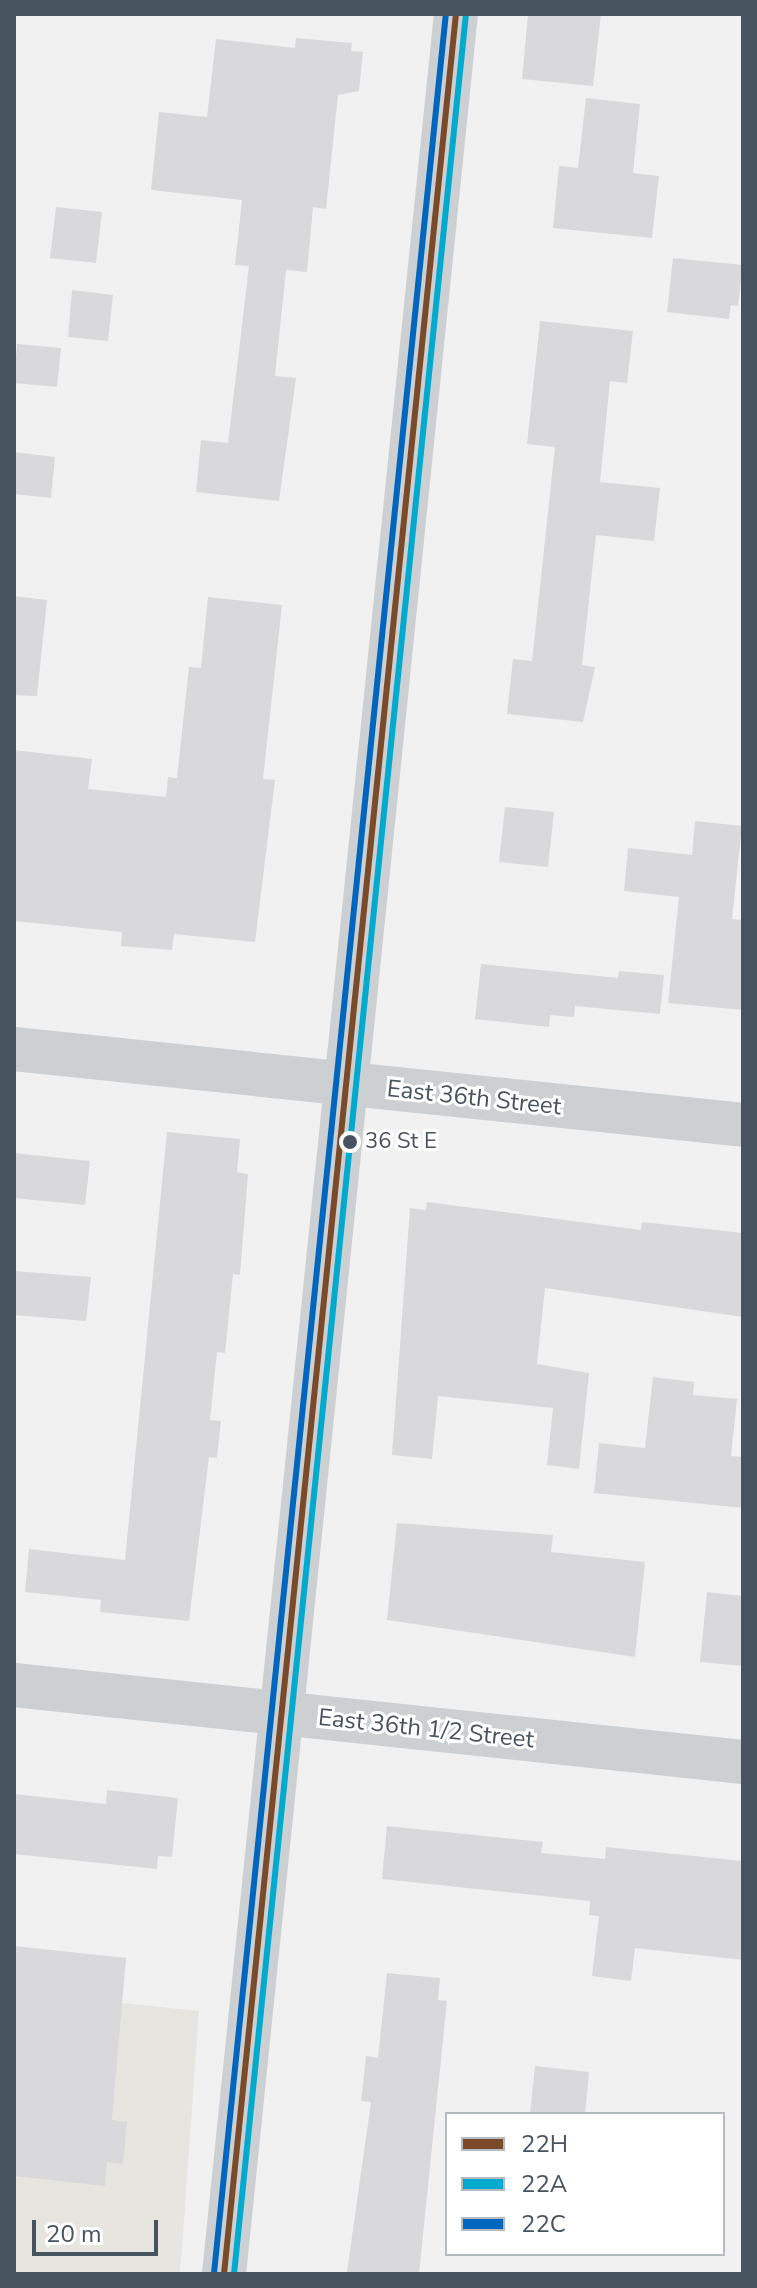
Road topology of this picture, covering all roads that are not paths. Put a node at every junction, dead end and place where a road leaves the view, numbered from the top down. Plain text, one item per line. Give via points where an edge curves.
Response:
1 (456, 14) edge
2 (14, 1049) edge
3 (349, 1085) junction
4 (743, 1125) edge
5 (14, 1685) edge
6 (278, 1713) junction
7 (743, 1762) edge
8 (224, 2274) edge

1 - 3 street
2 - 3 street, East 36th Street
3 - 4 street, East 36th Street
3 - 6 street
5 - 6 street, East 36th 1/2 Street
6 - 7 street, East 36th 1/2 Street
6 - 8 street

